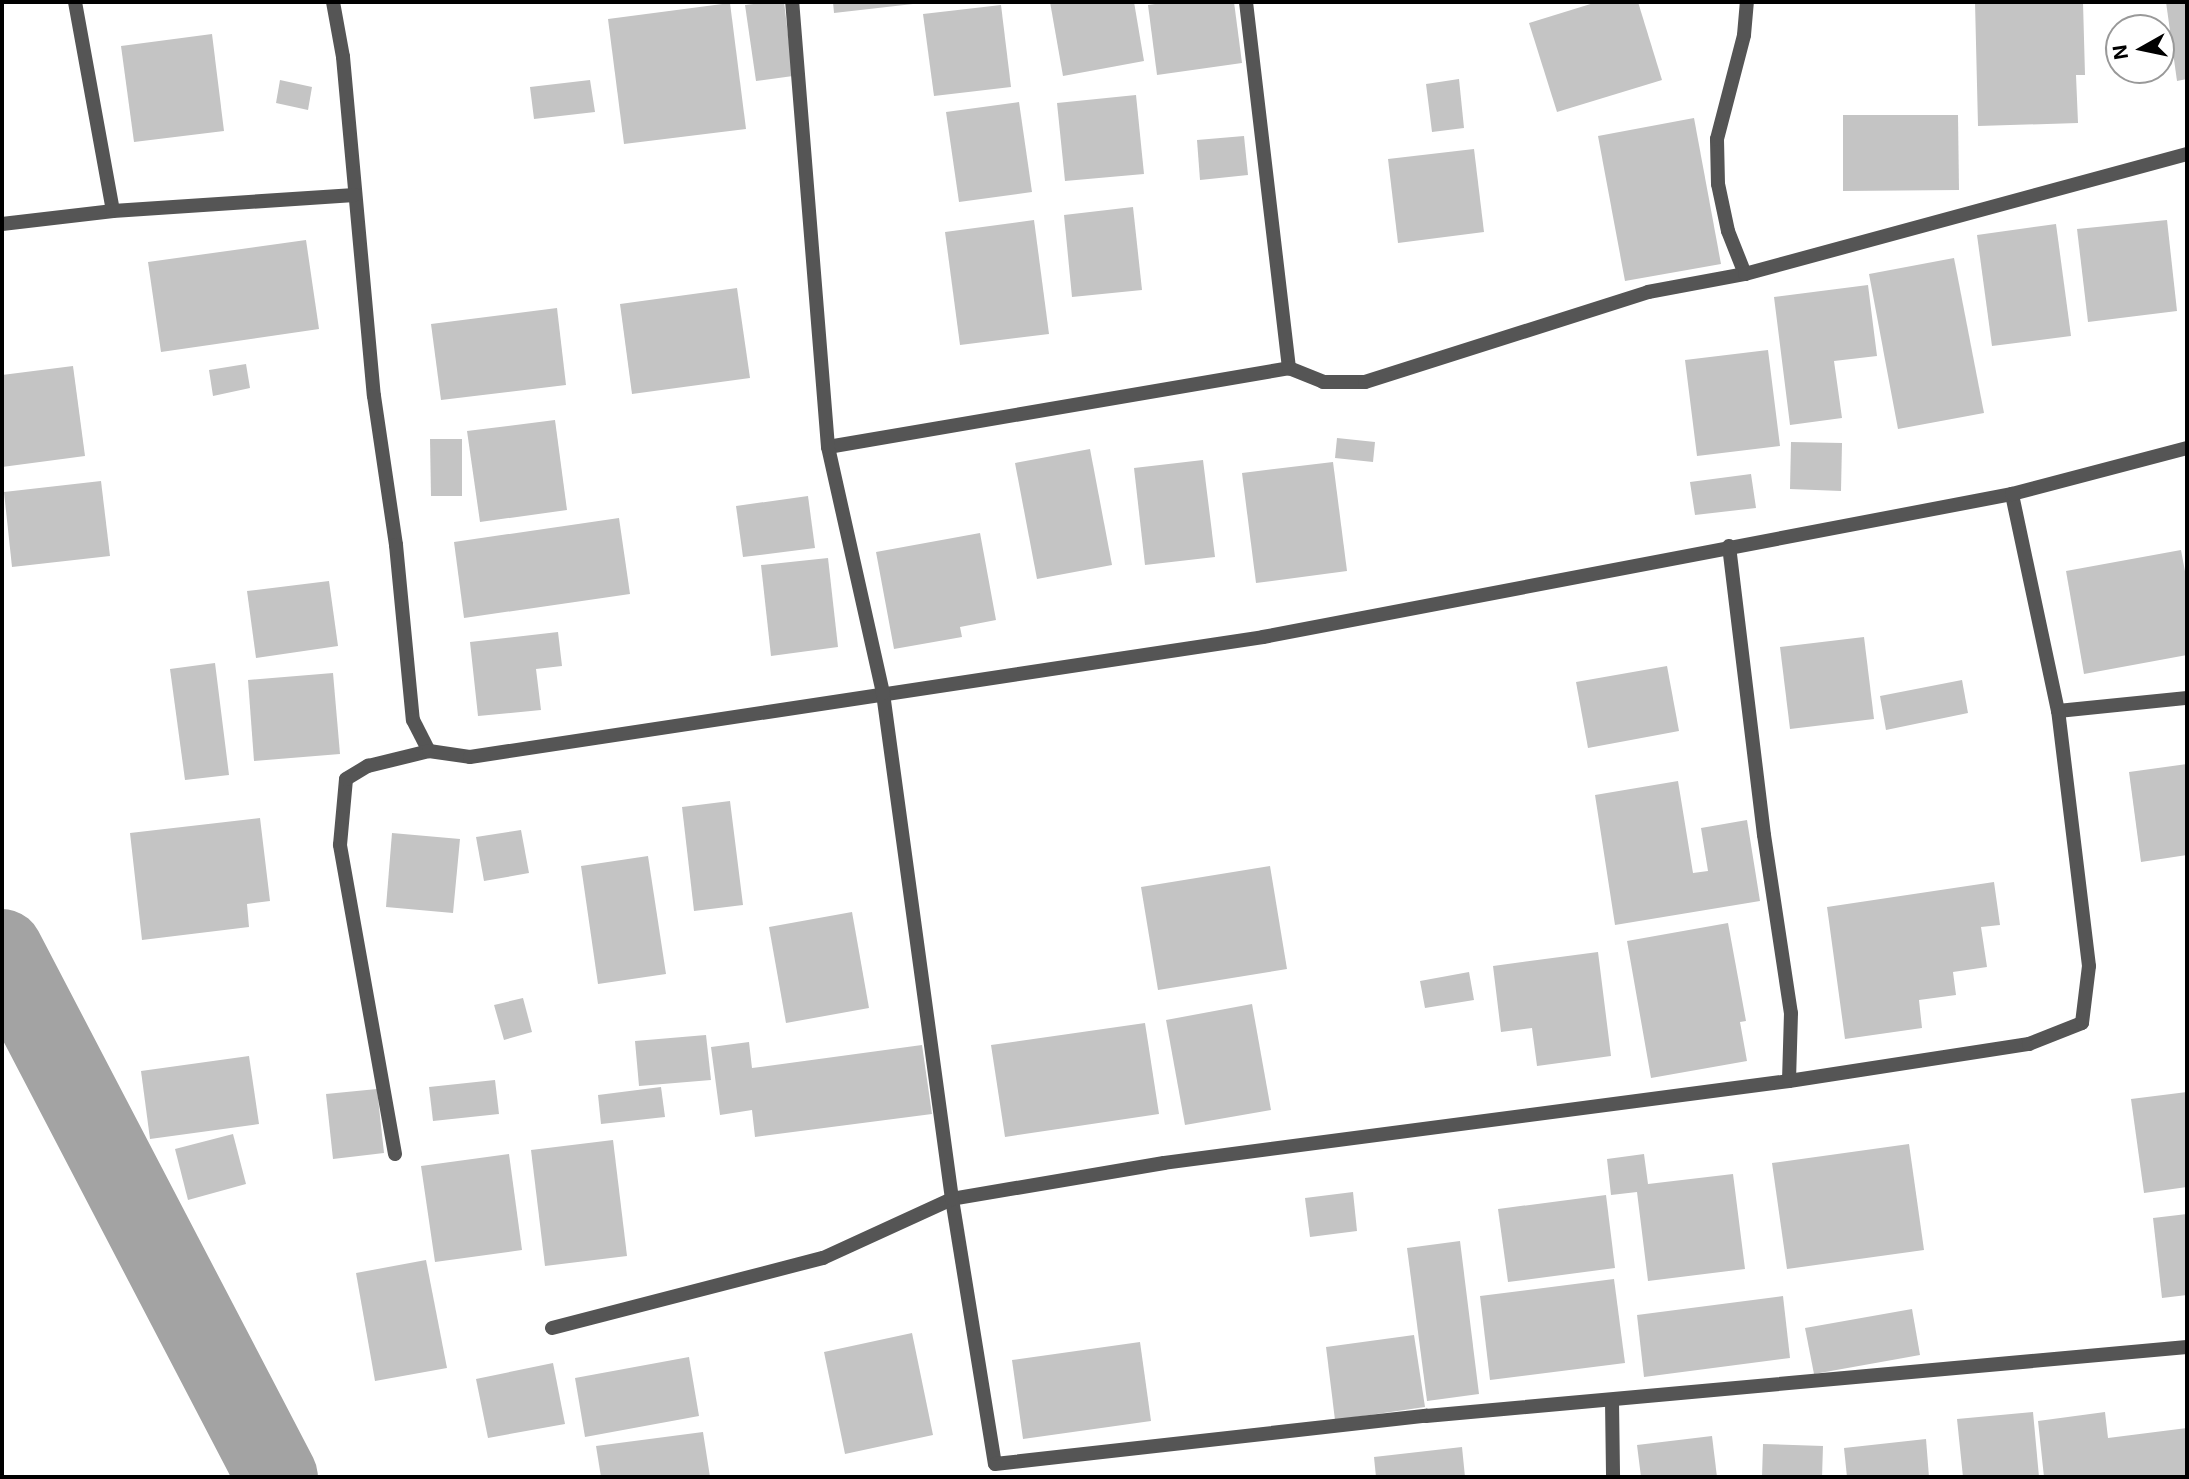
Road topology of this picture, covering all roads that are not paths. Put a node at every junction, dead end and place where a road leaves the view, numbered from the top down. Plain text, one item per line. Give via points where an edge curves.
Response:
1 (75, 2) edge
2 (333, 2) edge
3 (792, 2) edge
4 (1246, 2) edge
5 (1747, 2) edge
6 (2187, 154) edge
7 (354, 195) junction
8 (113, 211) junction
9 (2, 224) edge
10 (1745, 274) junction
11 (1289, 368) junction
12 (828, 447) junction
13 (2187, 448) edge
14 (2011, 494) junction
15 (1729, 546) junction
16 (883, 693) junction
17 (2187, 698) edge
18 (2058, 711) junction
19 (429, 751) junction
20 (1789, 1081) junction
21 (395, 1154) dead end
22 (952, 1199) junction
23 (552, 1328) dead end
24 (2187, 1347) edge
25 (1612, 1401) junction
26 (1613, 1477) edge

1 - 8 street
2 - 7 street via 343,57
3 - 12 street
4 - 11 street
5 - 10 street via 1744,35 1717,139 1723,208
6 - 10 street
7 - 8 street
7 - 19 street via 413,720
8 - 9 street
10 - 11 street via 1648,292 1365,382 1323,382
11 - 12 street
12 - 16 street
13 - 14 street
14 - 15 street
14 - 18 street
15 - 16 street via 1263,637
15 - 20 street via 1763,835 1791,1013
16 - 19 street via 470,757
16 - 22 street
17 - 18 street
18 - 20 street via 2089,966 2082,1023 2029,1044
19 - 21 street via 368,766 346,779 340,845
20 - 22 street via 1164,1163
22 - 23 street via 823,1258
22 - 25 street via 995,1464
24 - 25 street
25 - 26 street

